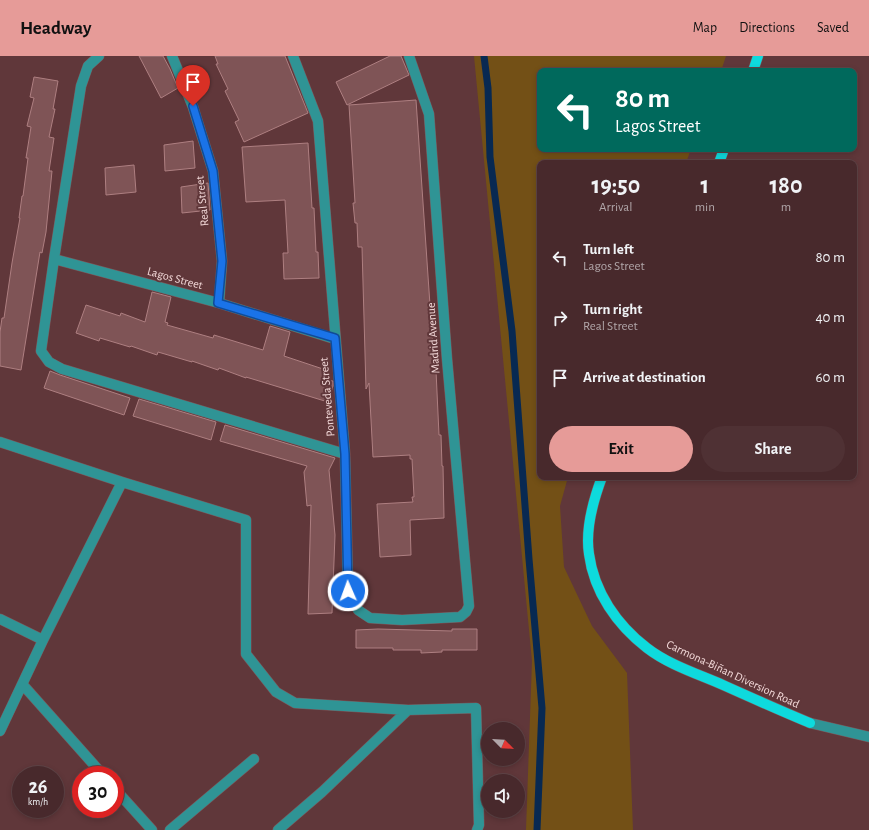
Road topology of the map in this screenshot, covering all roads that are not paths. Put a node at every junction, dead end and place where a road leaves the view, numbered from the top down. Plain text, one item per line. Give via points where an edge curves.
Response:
1 (99, 56) edge
2 (172, 56) edge
3 (293, 56) edge
4 (408, 56) edge
5 (758, 56) edge
6 (754, 68) edge
7 (54, 260) junction
8 (218, 303) junction
9 (335, 338) junction
10 (0, 442) edge
11 (345, 454) junction
12 (601, 480) edge
13 (122, 482) junction
14 (460, 617) joint
15 (0, 619) edge
16 (43, 640) junction
17 (23, 685) junction
18 (408, 710) junction
19 (810, 723) joint
20 (0, 731) edge
21 (869, 736) edge
22 (254, 759) dead end
23 (95, 766) edge
24 (124, 799) edge
25 (152, 830) edge
26 (170, 830) edge
27 (278, 830) edge
28 (477, 830) edge

1 - 7 street via 88,66 81,86
2 - 8 street, Real Street via 193,106 213,171 222,261
3 - 9 street, Ponteveda Street via 318,121
4 - 14 street, Madrid Avenue via 429,114 469,606
5 - 6 main road
7 - 8 street, Lagos Street
7 - 11 street via 42,351 49,362 62,369
8 - 9 street, Lagos Street
9 - 11 street, Ponteveda Street
10 - 13 street
11 - 14 street, Ponteveda Street via 348,591 358,610 370,618 402,620
12 - 19 main road, Carmona-Biñan Diversion Road via 591,512 588,553 601,593 610,610 622,624 648,648 680,667
13 - 16 street
13 - 18 street via 246,520 246,654 276,692 295,704
15 - 16 street
16 - 17 street
17 - 20 street
17 - 23 street
18 - 27 street
18 - 28 street via 476,708 479,825
19 - 21 street
22 - 26 street
24 - 25 street

